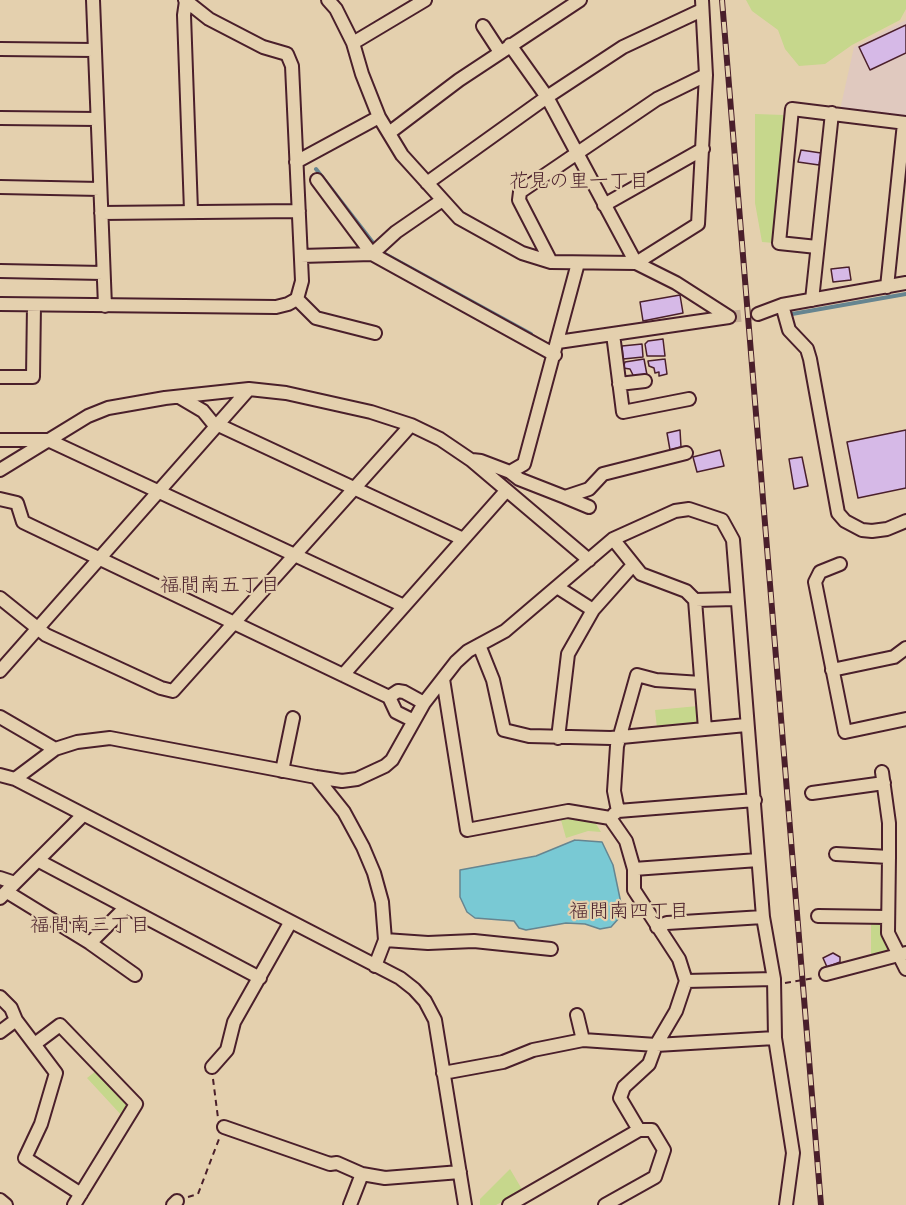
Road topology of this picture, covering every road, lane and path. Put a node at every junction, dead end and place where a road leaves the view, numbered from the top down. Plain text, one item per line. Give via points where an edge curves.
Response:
1 (93, 0) edge
2 (328, 0) edge
3 (425, 0) edge
4 (580, 0) edge
5 (185, 1) edge
6 (702, 5) edge
7 (483, 26) dead end
8 (353, 43) junction
9 (0, 49) edge
10 (505, 49) junction
11 (94, 50) junction
12 (706, 75) junction
13 (547, 97) junction
14 (832, 113) junction
15 (380, 117) junction
16 (0, 118) edge
17 (97, 119) junction
18 (905, 123) edge
19 (389, 133) junction
20 (703, 149) junction
21 (576, 152) junction
22 (296, 162) junction
23 (317, 180) dead end
24 (427, 183) junction
25 (0, 187) edge
26 (100, 189) junction
27 (441, 201) junction
28 (604, 205) junction
29 (191, 211) junction
30 (299, 211) junction
31 (101, 213) junction
32 (817, 247) junction
33 (372, 254) junction
34 (301, 256) junction
35 (551, 262) junction
36 (578, 263) junction
37 (636, 263) junction
38 (0, 271) edge
39 (103, 273) junction
40 (906, 284) edge
41 (887, 287) junction
42 (297, 299) junction
43 (812, 300) junction
44 (0, 304) edge
45 (34, 304) junction
46 (782, 305) junction
47 (105, 306) junction
48 (758, 314) tunnel mouth
49 (375, 333) dead end
50 (613, 334) junction
51 (558, 342) junction
52 (555, 355) junction
53 (0, 377) edge
54 (645, 381) dead end
55 (619, 384) junction
56 (249, 389) junction
57 (181, 398) junction
58 (690, 399) dead end
59 (218, 424) junction
60 (411, 424) junction
61 (0, 440) edge
62 (48, 440) junction
63 (686, 453) dead end
64 (471, 460) junction
65 (0, 470) edge
66 (510, 472) junction
67 (354, 488) junction
68 (158, 491) junction
69 (506, 491) junction
70 (566, 497) junction
71 (0, 499) edge
72 (589, 507) dead end
73 (906, 520) edge
74 (463, 539) junction
75 (613, 539) junction
76 (295, 555) junction
77 (99, 560) junction
78 (589, 560) junction
79 (840, 564) dead end
80 (633, 565) junction
81 (557, 587) junction
82 (0, 598) edge
83 (736, 599) junction
84 (695, 600) junction
85 (404, 606) junction
86 (593, 610) junction
87 (234, 623) junction
88 (37, 629) junction
89 (479, 645) junction
90 (906, 648) edge
91 (1, 668) edge
92 (832, 670) junction
93 (343, 675) junction
94 (443, 679) junction
95 (701, 683) junction
96 (389, 697) junction
97 (424, 703) junction
98 (0, 717) edge
99 (293, 718) dead end
100 (906, 719) edge
101 (414, 721) junction
102 (746, 725) junction
103 (705, 729) junction
104 (622, 736) junction
105 (558, 738) junction
106 (56, 749) junction
107 (282, 771) junction
108 (0, 775) edge
109 (315, 777) junction
110 (15, 779) junction
111 (812, 793) dead end
112 (754, 800) junction
113 (614, 814) junction
114 (83, 815) junction
115 (836, 854) dead end
116 (889, 857) junction
117 (758, 860) junction
118 (39, 861) junction
119 (634, 869) junction
120 (0, 878) edge
121 (7, 891) edge
122 (126, 907) junction
123 (818, 916) dead end
124 (763, 917) junction
125 (887, 917) junction
126 (290, 923) junction
127 (657, 927) junction
128 (385, 940) junction
129 (90, 943) junction
130 (551, 949) dead end
131 (901, 954) edge
132 (375, 966) junction
133 (906, 969) edge
134 (826, 974) joint
135 (135, 975) dead end
136 (260, 978) junction
137 (774, 979) junction
138 (686, 981) junction
139 (0, 997) edge
140 (577, 1014) dead end
141 (16, 1020) junction
142 (0, 1032) edge
143 (775, 1038) junction
144 (583, 1040) junction
145 (36, 1043) junction
146 (656, 1044) junction
147 (212, 1067) joint
148 (443, 1073) junction
149 (224, 1127) junction
150 (639, 1131) junction
151 (460, 1172) junction
152 (362, 1174) junction
153 (81, 1194) junction
154 (0, 1200) edge
155 (175, 1203) edge
156 (511, 1204) edge
157 (6, 1205) edge
158 (74, 1205) edge
159 (350, 1205) edge
160 (465, 1205) edge
161 (605, 1205) edge
162 (786, 1205) edge

1 - 11 street
2 - 8 street
3 - 8 street
4 - 10 street
5 - 22 street via 209,19 255,43 287,54 292,66
5 - 29 street
6 - 12 street
6 - 13 street via 636,40
7 - 10 street
8 - 15 street
9 - 11 street
10 - 13 street
10 - 19 street
11 - 17 street
12 - 20 street
12 - 21 street via 657,99
13 - 21 street
13 - 24 street
14 - 18 street
14 - 32 street
14 - 32 street via 792,109 779,243
15 - 19 street
15 - 22 street
16 - 17 street
17 - 26 street
18 - 41 street
19 - 24 street
20 - 28 street
20 - 37 street via 698,224
21 - 28 street
21 - 35 street via 520,192 519,200
22 - 30 street
23 - 33 street
24 - 27 street
25 - 26 street
26 - 31 street
27 - 33 street
27 - 35 street via 459,218 496,240
28 - 37 street
29 - 30 street
29 - 31 street
30 - 34 street
31 - 39 street
32 - 43 street
33 - 34 street
33 - 52 street
34 - 42 street via 301,292
35 - 36 street
36 - 37 street
36 - 51 street
37 - 50 street via 729,317
38 - 39 street
39 - 47 street
40 - 41 street
41 - 43 street
42 - 47 street via 276,306
42 - 49 street via 316,318
43 - 46 street
44 - 45 street
45 - 47 street
45 - 53 street via 33,377
46 - 48 street
46 - 73 street via 789,330 807,349 810,359 838,513 862,530 887,529
50 - 51 street
50 - 55 street
51 - 52 street
52 - 66 street via 524,464
54 - 55 street
55 - 58 street via 623,412
56 - 57 street
56 - 59 street
56 - 60 street via 286,393
57 - 59 street
57 - 62 street via 108,408
59 - 67 street
59 - 68 street
60 - 64 street
60 - 67 street
61 - 62 street
62 - 65 street
62 - 68 street
63 - 70 street via 603,474 589,489
64 - 66 street
64 - 69 street
66 - 70 street
67 - 74 street
67 - 76 street
68 - 76 street
68 - 77 street
69 - 74 street
69 - 78 street
70 - 72 street
71 - 77 street via 17,503 23,522
74 - 85 street
75 - 78 street
75 - 80 street
75 - 83 street via 675,510 689,509 722,520 733,540
76 - 85 street
76 - 87 street
77 - 87 street
77 - 88 street
78 - 81 street
79 - 92 street via 820,572 815,582
80 - 84 street via 641,574 686,591
80 - 86 street
81 - 86 street
81 - 89 street via 505,631
82 - 88 street
83 - 84 street
83 - 102 street
84 - 95 street
85 - 93 street
86 - 105 street via 568,654
87 - 88 street via 173,691
87 - 93 street
88 - 91 street
89 - 94 street via 456,662
89 - 105 street via 493,680 504,730
90 - 92 street via 894,657
92 - 100 street via 845,732
93 - 96 street
94 - 97 street
94 - 113 street via 467,830 568,811
95 - 103 street
95 - 104 street via 637,675
96 - 97 street via 404,692
96 - 101 street via 396,712
97 - 101 street
98 - 106 street
99 - 107 street
101 - 109 street via 385,766 357,779
102 - 103 street
102 - 112 street
103 - 104 street
104 - 105 street
104 - 113 street via 617,746
106 - 107 street via 110,738
106 - 110 street
107 - 109 street
108 - 110 street
109 - 128 street via 344,812 363,847 382,902
110 - 114 street
111 - 116 street via 883,778
112 - 113 street
112 - 117 street
113 - 119 street
114 - 118 street
114 - 126 street
115 - 116 street
116 - 125 street
117 - 119 street
117 - 124 street
118 - 121 street
118 - 122 street
119 - 127 street via 633,890
120 - 121 street
121 - 129 street
122 - 129 street
122 - 136 street
123 - 125 street
124 - 127 street via 667,923
124 - 137 street
125 - 131 street via 888,933
126 - 132 street
126 - 136 street
127 - 138 street via 679,959
128 - 130 street
128 - 132 street
129 - 135 street
131 - 133 street
131 - 134 street
132 - 148 street via 400,978 425,1001 435,1020
134 - 137 path via 782,984
136 - 147 street via 234,1022 227,1050
137 - 138 street
137 - 143 street
138 - 146 street via 676,1011
139 - 141 street
140 - 144 street
141 - 142 street
141 - 145 street
143 - 146 street
143 - 162 street via 794,1153
144 - 146 street
144 - 148 street via 533,1050 503,1062
145 - 153 street via 57,1073 25,1158
145 - 153 street via 60,1025 136,1104
146 - 150 street via 649,1065 624,1087 621,1098
147 - 149 path via 218,1121
148 - 151 street
149 - 152 street via 330,1164 337,1162
149 - 155 path via 198,1194
150 - 156 street
150 - 161 street via 652,1130 664,1150 655,1177
151 - 152 street via 385,1178
151 - 160 street
152 - 159 street
153 - 158 street
154 - 157 street

